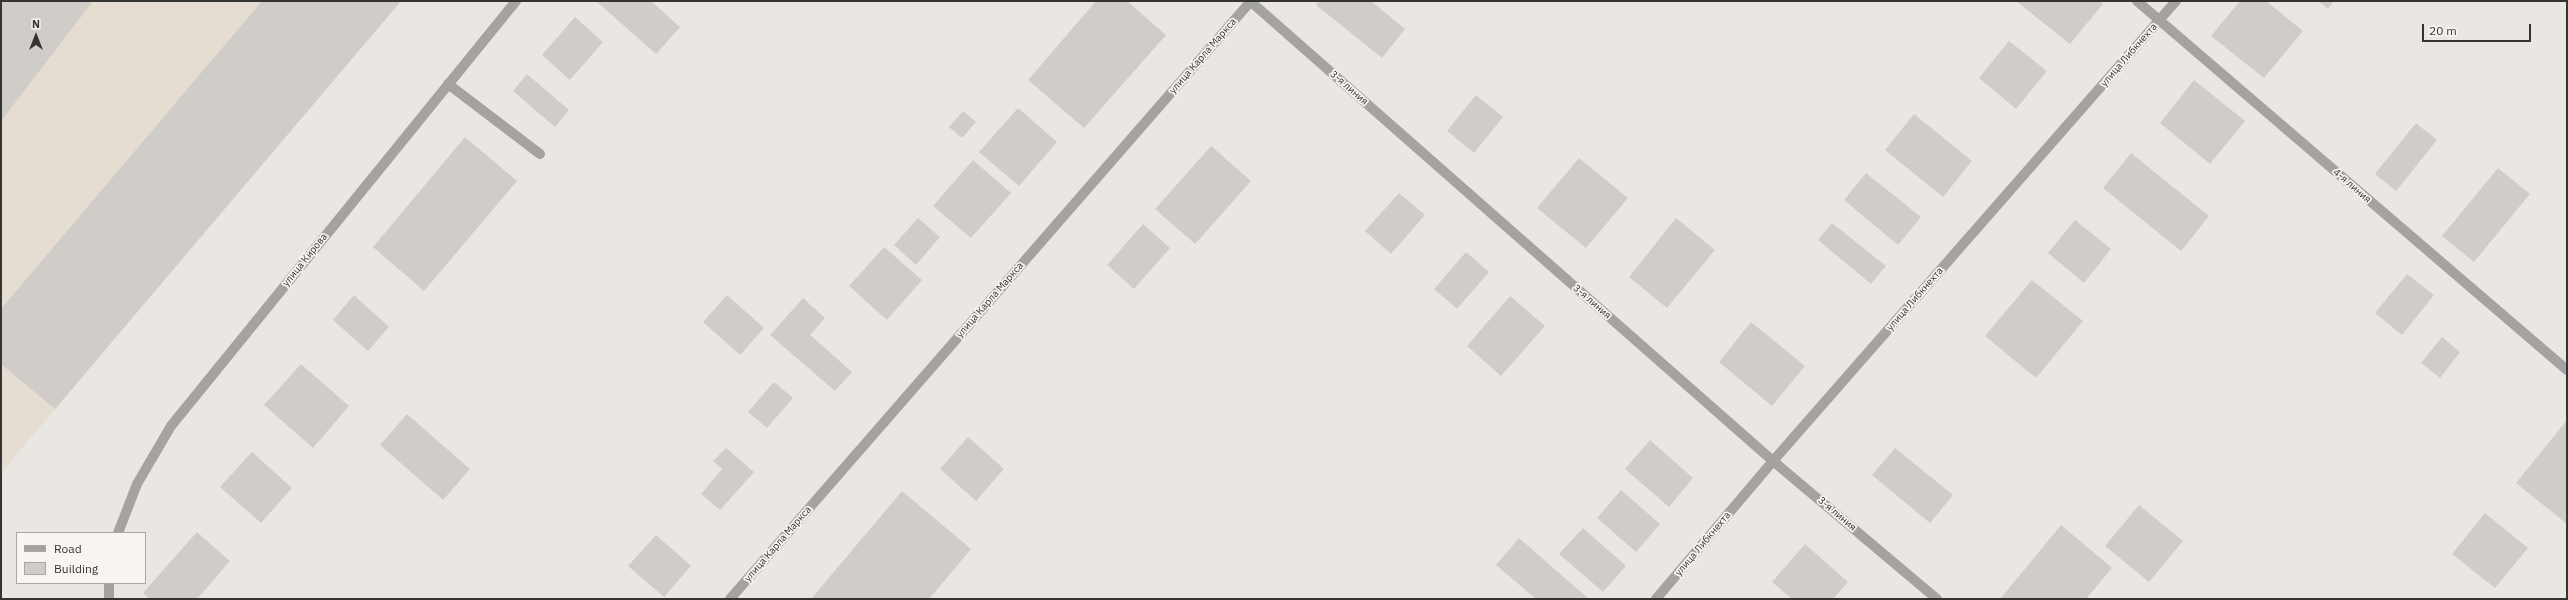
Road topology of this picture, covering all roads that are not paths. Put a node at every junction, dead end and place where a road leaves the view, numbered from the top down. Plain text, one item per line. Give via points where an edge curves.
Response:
1 (516, 1) edge
2 (1250, 1) edge
3 (2137, 1) edge
4 (2176, 1) edge
5 (2159, 21) junction
6 (448, 84) junction
7 (540, 154) dead end
8 (2567, 370) edge
9 (1773, 461) junction
10 (118, 532) edge
11 (109, 584) edge
12 (109, 599) edge
13 (730, 599) edge
14 (1656, 599) edge
15 (1937, 599) edge

1 - 6 street, улица Кирова
2 - 9 street, 3-я линия
2 - 13 street, улица Карла Маркса
3 - 5 street, 4-я линия
4 - 5 street, улица Либкнехта
5 - 8 street, 4-я линия
5 - 9 street, улица Либкнехта
6 - 7 street
6 - 10 street, улица Кирова via 171,426 138,484
9 - 14 street, улица Либкнехта
9 - 15 street, 3-я линия
11 - 12 street

